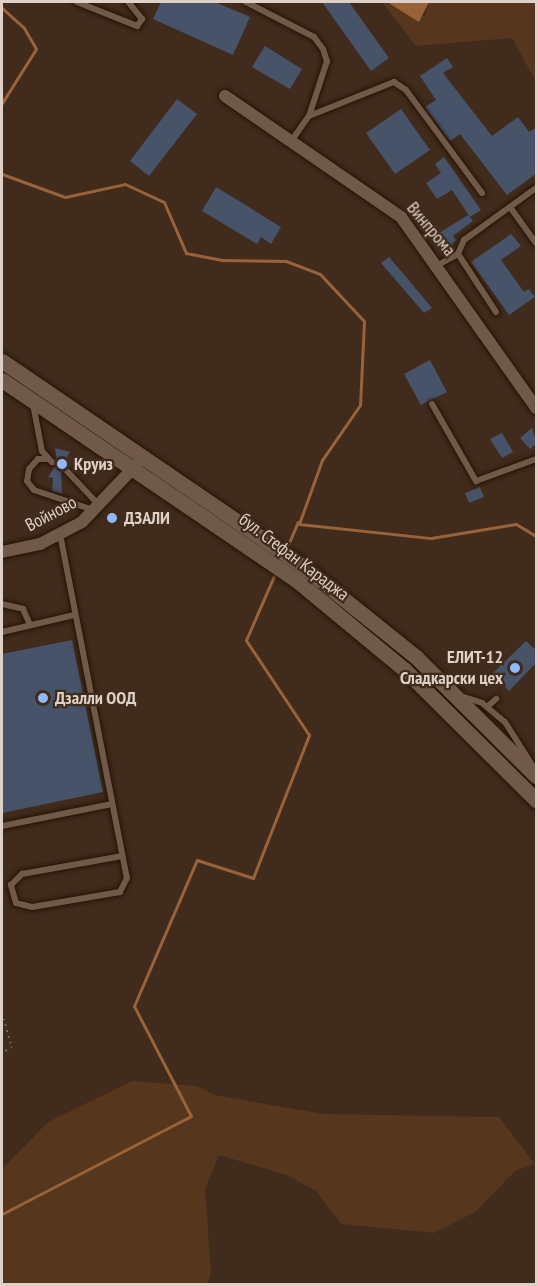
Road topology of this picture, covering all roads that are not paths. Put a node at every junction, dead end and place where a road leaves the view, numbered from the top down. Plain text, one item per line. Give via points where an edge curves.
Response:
1 (77, 2) edge
2 (128, 2) edge
3 (246, 2) edge
4 (225, 96) dead end
5 (309, 116) junction
6 (292, 140) junction
7 (537, 188) edge
8 (482, 193) dead end
9 (510, 207) junction
10 (537, 243) edge
11 (458, 254) junction
12 (438, 265) junction
13 (496, 312) dead end
14 (2, 361) edge
15 (2, 380) edge
16 (32, 401) junction
17 (432, 404) dead end
18 (537, 408) edge
19 (537, 459) edge
20 (139, 462) junction
21 (66, 470) dead end
22 (96, 508) junction
23 (60, 534) junction
24 (2, 552) edge
25 (2, 604) edge
26 (74, 615) junction
27 (30, 625) junction
28 (2, 632) edge
29 (449, 690) junction
30 (496, 699) dead end
31 (488, 706) junction
32 (537, 775) edge
33 (537, 800) edge
34 (112, 804) junction
35 (2, 826) edge
36 (122, 856) junction

1 - 2 lane via 129,26 142,19
3 - 5 lane via 314,37 323,50 327,61
4 - 6 street, Винпрома
5 - 6 lane
5 - 8 lane via 394,82 406,90
6 - 12 street, Винпрома via 401,217
7 - 9 lane
9 - 10 lane
9 - 11 lane via 464,240
11 - 12 lane
11 - 13 lane
12 - 18 street, Винпрома
14 - 20 main road, бул. Стефан Караджа
15 - 16 main road, бул. Стефан Караджа
16 - 20 main road, бул. Стефан Караджа
16 - 22 lane via 39,441 50,460 38,459 29,469 27,481 34,490
17 - 19 lane via 476,481
20 - 22 street, Войново
20 - 29 main road, бул. Стефан Караджа via 304,567
20 - 33 main road, бул. Стефан Караджа via 356,628
21 - 22 lane
22 - 23 street, Войново
23 - 24 street, Войново
23 - 26 lane
25 - 27 lane via 23,609
26 - 27 lane
26 - 34 lane
27 - 28 lane
29 - 31 lane
29 - 32 main road, бул. Стефан Караджа
30 - 31 lane
31 - 32 lane via 528,753
34 - 35 lane
34 - 36 lane
36 - 36 lane via 127,878 120,892 32,907 16,903 11,885 22,874

